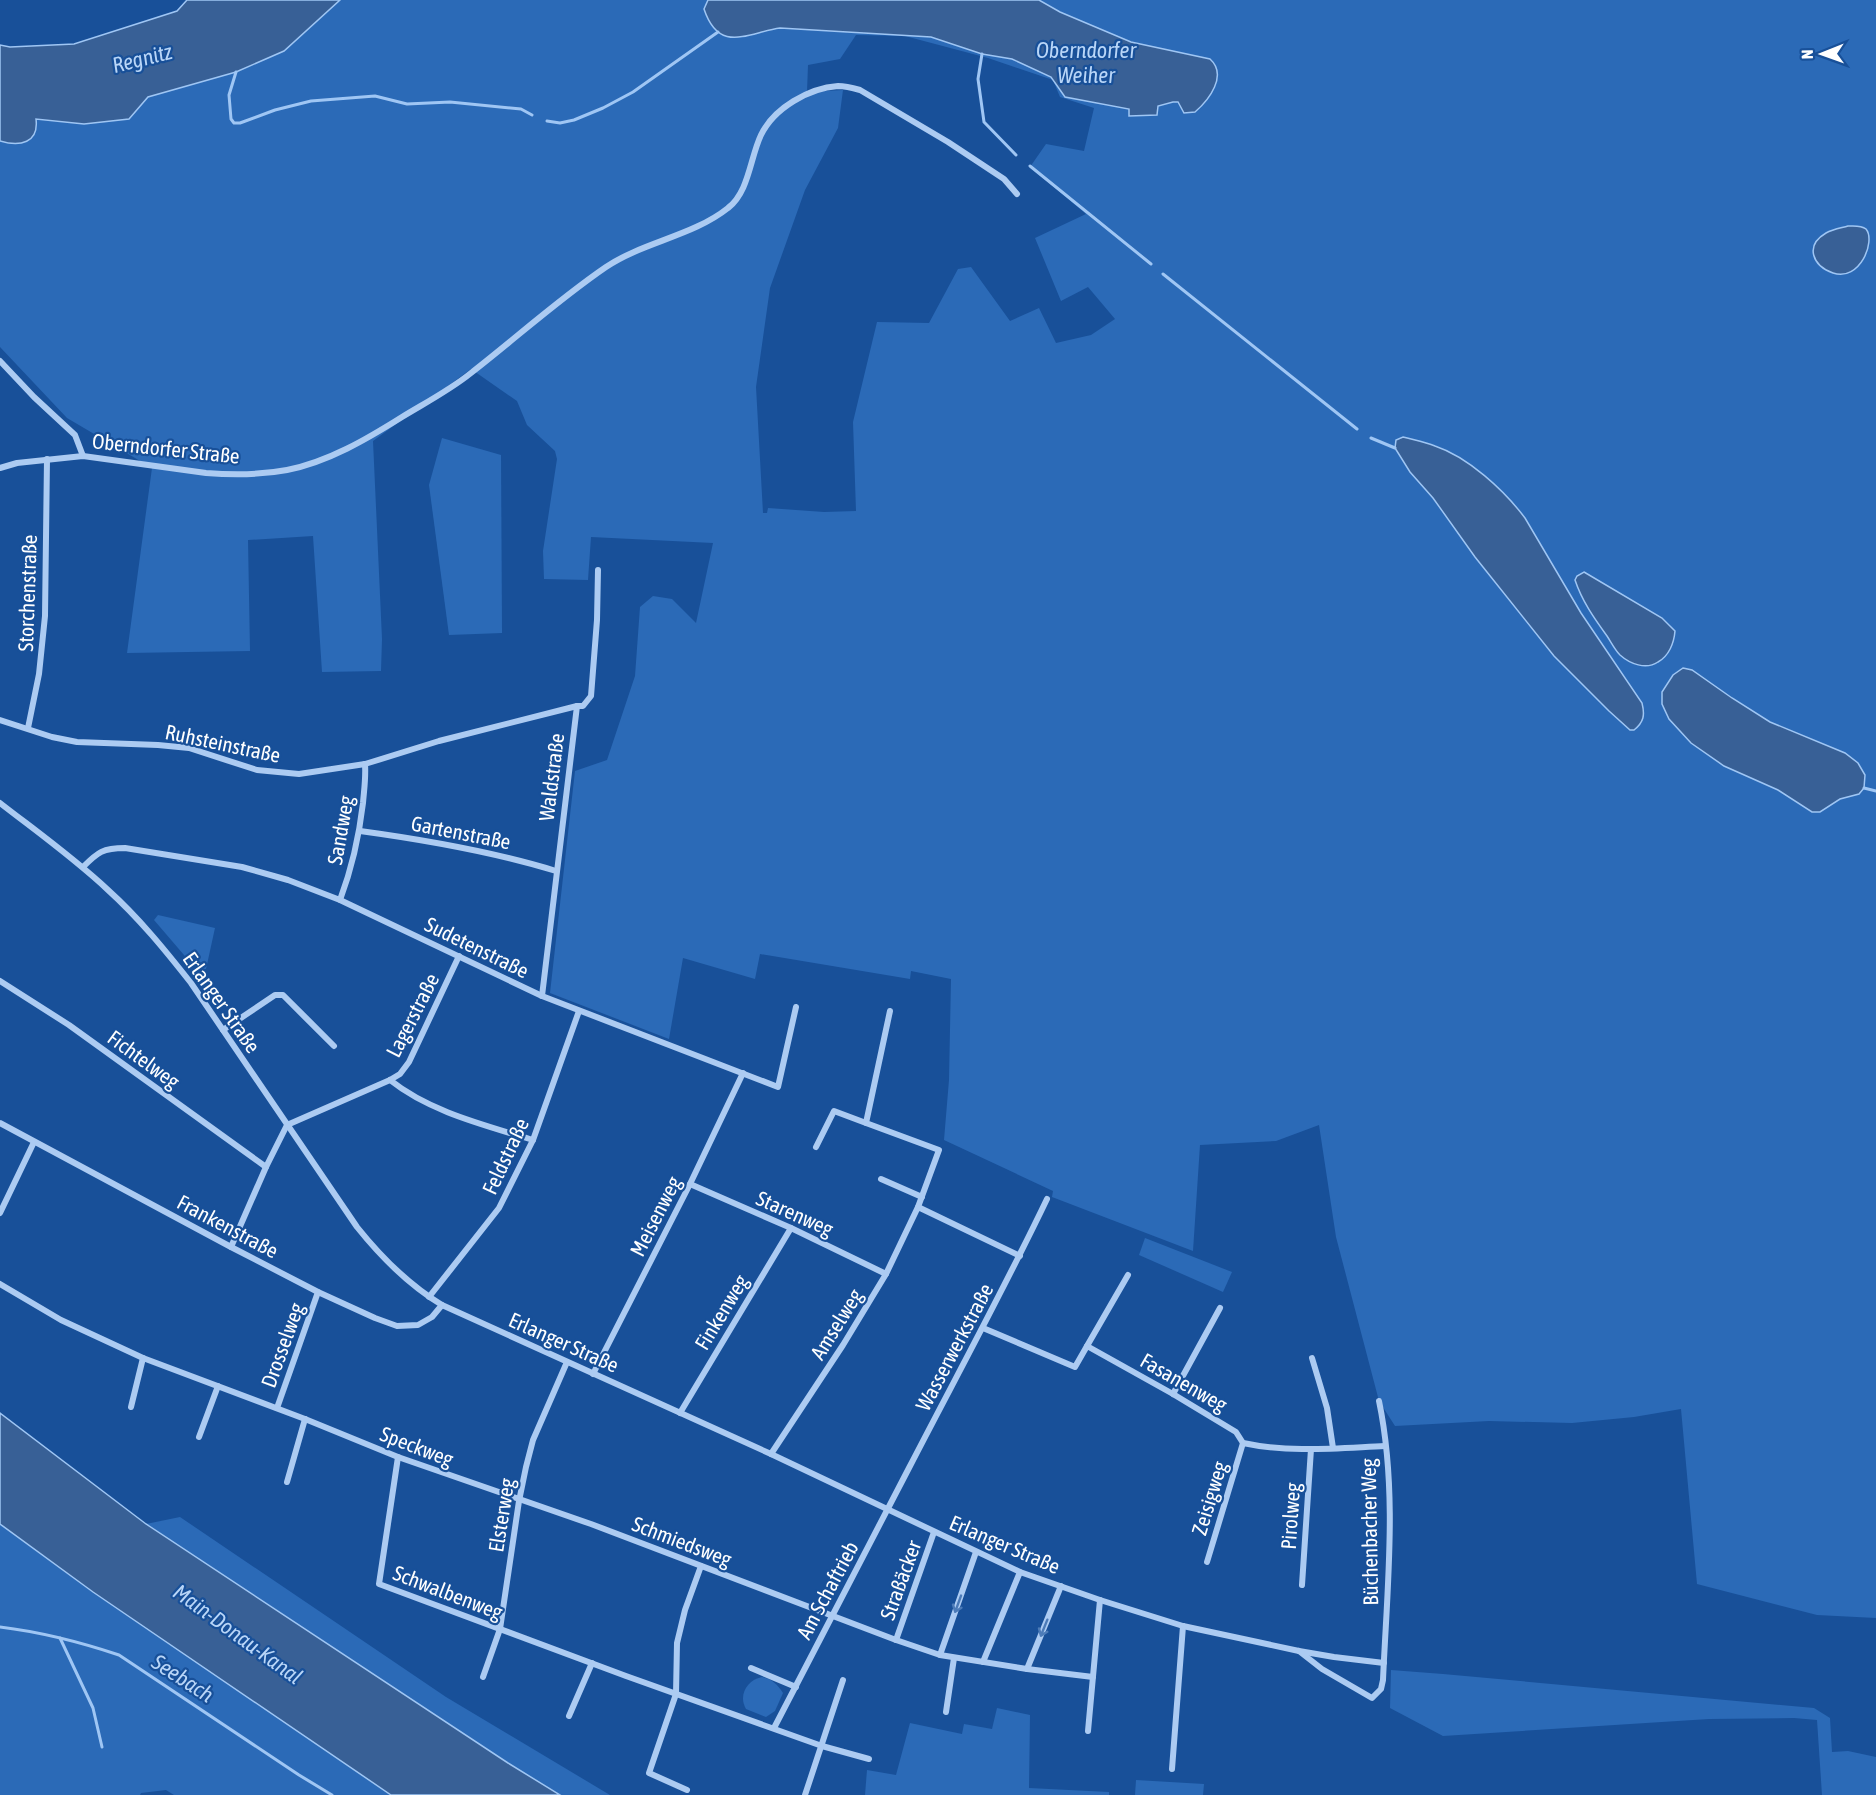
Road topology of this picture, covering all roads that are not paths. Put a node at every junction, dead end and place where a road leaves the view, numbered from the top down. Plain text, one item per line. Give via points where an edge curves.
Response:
1 (1017, 194) dead end
2 (0, 361) edge
3 (83, 456) junction
4 (46, 459) junction
5 (0, 468) edge
6 (598, 570) dead end
7 (577, 706) junction
8 (0, 720) edge
9 (28, 728) junction
10 (365, 765) junction
11 (0, 803) edge
12 (360, 831) junction
13 (83, 867) junction
14 (556, 871) junction
15 (340, 900) junction
16 (459, 956) junction
17 (0, 981) edge
18 (542, 996) junction
19 (796, 1007) dead end
20 (579, 1011) junction
21 (890, 1011) dead end
22 (223, 1030) junction
23 (334, 1046) dead end
24 (743, 1073) junction
25 (390, 1080) junction
26 (0, 1122) edge
27 (866, 1123) junction
28 (287, 1125) junction
29 (533, 1140) junction
30 (34, 1142) junction
31 (816, 1147) dead end
32 (266, 1167) junction
33 (881, 1179) dead end
34 (690, 1184) junction
35 (922, 1197) junction
36 (1047, 1199) dead end
37 (918, 1207) junction
38 (0, 1213) edge
39 (790, 1228) junction
40 (231, 1247) junction
41 (1020, 1256) junction
42 (886, 1274) junction
43 (1128, 1275) dead end
44 (0, 1284) edge
45 (318, 1292) junction
46 (429, 1297) junction
47 (442, 1305) junction
48 (1220, 1308) dead end
49 (983, 1328) junction
50 (1088, 1346) junction
51 (143, 1358) junction
52 (1312, 1358) dead end
53 (567, 1362) junction
54 (593, 1374) junction
55 (218, 1386) junction
56 (1173, 1394) junction
57 (1379, 1401) dead end
58 (131, 1407) dead end
59 (277, 1408) junction
60 (680, 1413) junction
61 (305, 1419) junction
62 (199, 1437) dead end
63 (1243, 1443) junction
64 (1385, 1446) junction
65 (1333, 1448) junction
66 (1311, 1449) junction
67 (771, 1454) junction
68 (398, 1457) junction
69 (287, 1482) dead end
70 (519, 1501) junction
71 (889, 1509) junction
72 (934, 1532) junction
73 (976, 1552) junction
74 (1207, 1562) dead end
75 (701, 1566) junction
76 (1020, 1572) junction
77 (1302, 1585) dead end
78 (1061, 1586) junction
79 (1100, 1600) junction
80 (831, 1615) junction
81 (1183, 1626) junction
82 (500, 1629) junction
83 (896, 1640) junction
84 (1299, 1651) junction
85 (940, 1655) junction
86 (954, 1658) junction
87 (983, 1662) junction
88 (592, 1663) junction
89 (1384, 1663) junction
90 (751, 1668) dead end
91 (1027, 1669) junction
92 (483, 1677) dead end
93 (1093, 1677) junction
94 (843, 1680) dead end
95 (796, 1687) junction
96 (676, 1694) junction
97 (946, 1712) dead end
98 (569, 1716) dead end
99 (774, 1728) junction
100 (1089, 1731) dead end
101 (822, 1746) junction
102 (869, 1759) dead end
103 (1172, 1769) dead end
104 (687, 1791) dead end
105 (805, 1795) edge

1 - 3 street, Oberndorfer Straße via 1004,179 860,90 846,86 828,88 789,104 771,120 761,134 746,182 730,207 710,220 607,266 468,375 384,429 339,452 287,470 223,474
2 - 3 street via 75,435
3 - 4 street, Oberndorfer Straße
4 - 5 street, Oberndorfer Straße
4 - 9 street, Storchenstraße via 45,616
6 - 7 street, Waldstraße via 591,696 583,706
7 - 10 street, Ruhsteinstraße via 439,741
7 - 14 street, Waldstraße
8 - 9 street, Ruhsteinstraße
9 - 10 street, Ruhsteinstraße via 77,742 189,748 278,773
10 - 12 street, Sandweg
11 - 13 street, Erlanger Straße
12 - 14 street, Gartenstraße via 466,848
12 - 15 street, Sandweg
13 - 15 street, Sudetenstraße via 98,852 125,848 242,867
13 - 22 street, Erlanger Straße via 162,946
14 - 18 street, Waldstraße
15 - 16 street, Sudetenstraße
16 - 18 street, Sudetenstraße
16 - 25 street, Lagerstraße via 409,1062
17 - 32 street, Fichtelweg via 69,1025
18 - 20 street, Sudetenstraße
19 - 24 street, Sudetenstraße via 778,1087
20 - 24 street, Sudetenstraße
20 - 29 street, Feldstraße
21 - 27 street
22 - 23 street via 279,994
22 - 28 street, Erlanger Straße
24 - 34 street, Meisenweg
25 - 28 street, Lagerstraße
25 - 29 street via 430,1104
26 - 30 street, Frankenstraße
27 - 31 street, Amselweg via 834,1111
27 - 35 street, Amselweg via 939,1150
28 - 32 street
28 - 46 street, Erlanger Straße via 373,1247
29 - 46 street, Feldstraße via 499,1208
30 - 38 street
30 - 40 street, Frankenstraße
32 - 40 street
33 - 35 street
34 - 39 street, Starenweg
34 - 54 street, Meisenweg
35 - 37 street, Amselweg
36 - 41 street, Wasserwerkstraße
37 - 41 street
37 - 42 street, Amselweg
39 - 42 street, Starenweg
39 - 60 street, Finkenweg
40 - 45 street, Frankenstraße
41 - 49 street, Wasserwerkstraße
42 - 67 street, Amselweg
43 - 50 street
44 - 51 street, Speckweg via 61,1320
45 - 47 street, Frankenstraße via 397,1326 418,1325
45 - 59 street, Drosselweg
46 - 47 street, Erlanger Straße
47 - 53 street, Erlanger Straße
48 - 56 street
49 - 50 street via 1075,1367
49 - 71 street, Wasserwerkstraße
50 - 56 street, Fasanenweg
51 - 55 street, Speckweg
51 - 58 street
52 - 65 street via 1327,1408
53 - 54 street, Erlanger Straße
53 - 70 street, Elsterweg via 533,1440
54 - 60 street, Erlanger Straße
55 - 59 street, Speckweg
55 - 62 street
56 - 63 street, Fasanenweg via 1236,1432
57 - 64 street, Büchenbacher Weg
59 - 61 street, Speckweg
60 - 67 street, Erlanger Straße
61 - 68 street, Speckweg
61 - 69 street
63 - 66 street
63 - 74 street, Zeisigweg
64 - 65 street
64 - 89 street, Büchenbacher Weg via 1390,1519
65 - 66 street
66 - 77 street, Pirolweg
67 - 71 street, Erlanger Straße
68 - 70 street, Speckweg
68 - 82 street, Schwalbenweg via 379,1584
70 - 75 street, Schmiedsweg
70 - 82 street, Elsterweg
71 - 72 street, Erlanger Straße
71 - 80 street, Am Schaftrieb
72 - 73 street, Erlanger Straße
72 - 83 street, Straßäcker
73 - 76 street, Erlanger Straße
73 -> 85 street
75 - 80 street, Schmiedsweg
75 - 96 street via 676,1643
76 - 78 street, Erlanger Straße
76 - 87 street
78 - 79 street, Erlanger Straße
78 -> 91 street
79 - 81 street, Erlanger Straße
79 - 93 street
80 - 83 street, Straßäcker
80 - 95 street, Am Schaftrieb
81 - 84 street, Erlanger Straße
81 - 103 street
82 - 88 street, Schwalbenweg
82 - 92 street, Elsterweg
83 - 85 street, Straßäcker
84 - 89 street, Erlanger Straße
84 - 89 street, Erlanger Straße via 1372,1698 1381,1689
85 - 86 street, Straßäcker
86 - 87 street, Straßäcker
86 - 97 street
87 - 91 street, Straßäcker
88 - 96 street, Schwalbenweg
88 - 98 street
90 - 95 street
91 - 93 street, Straßäcker
93 - 100 street
94 - 101 street
95 - 99 street, Am Schaftrieb
96 - 99 street, Schwalbenweg
96 - 104 street via 649,1773
99 - 101 street, Schwalbenweg
101 - 102 street, Schwalbenweg
101 - 105 street

